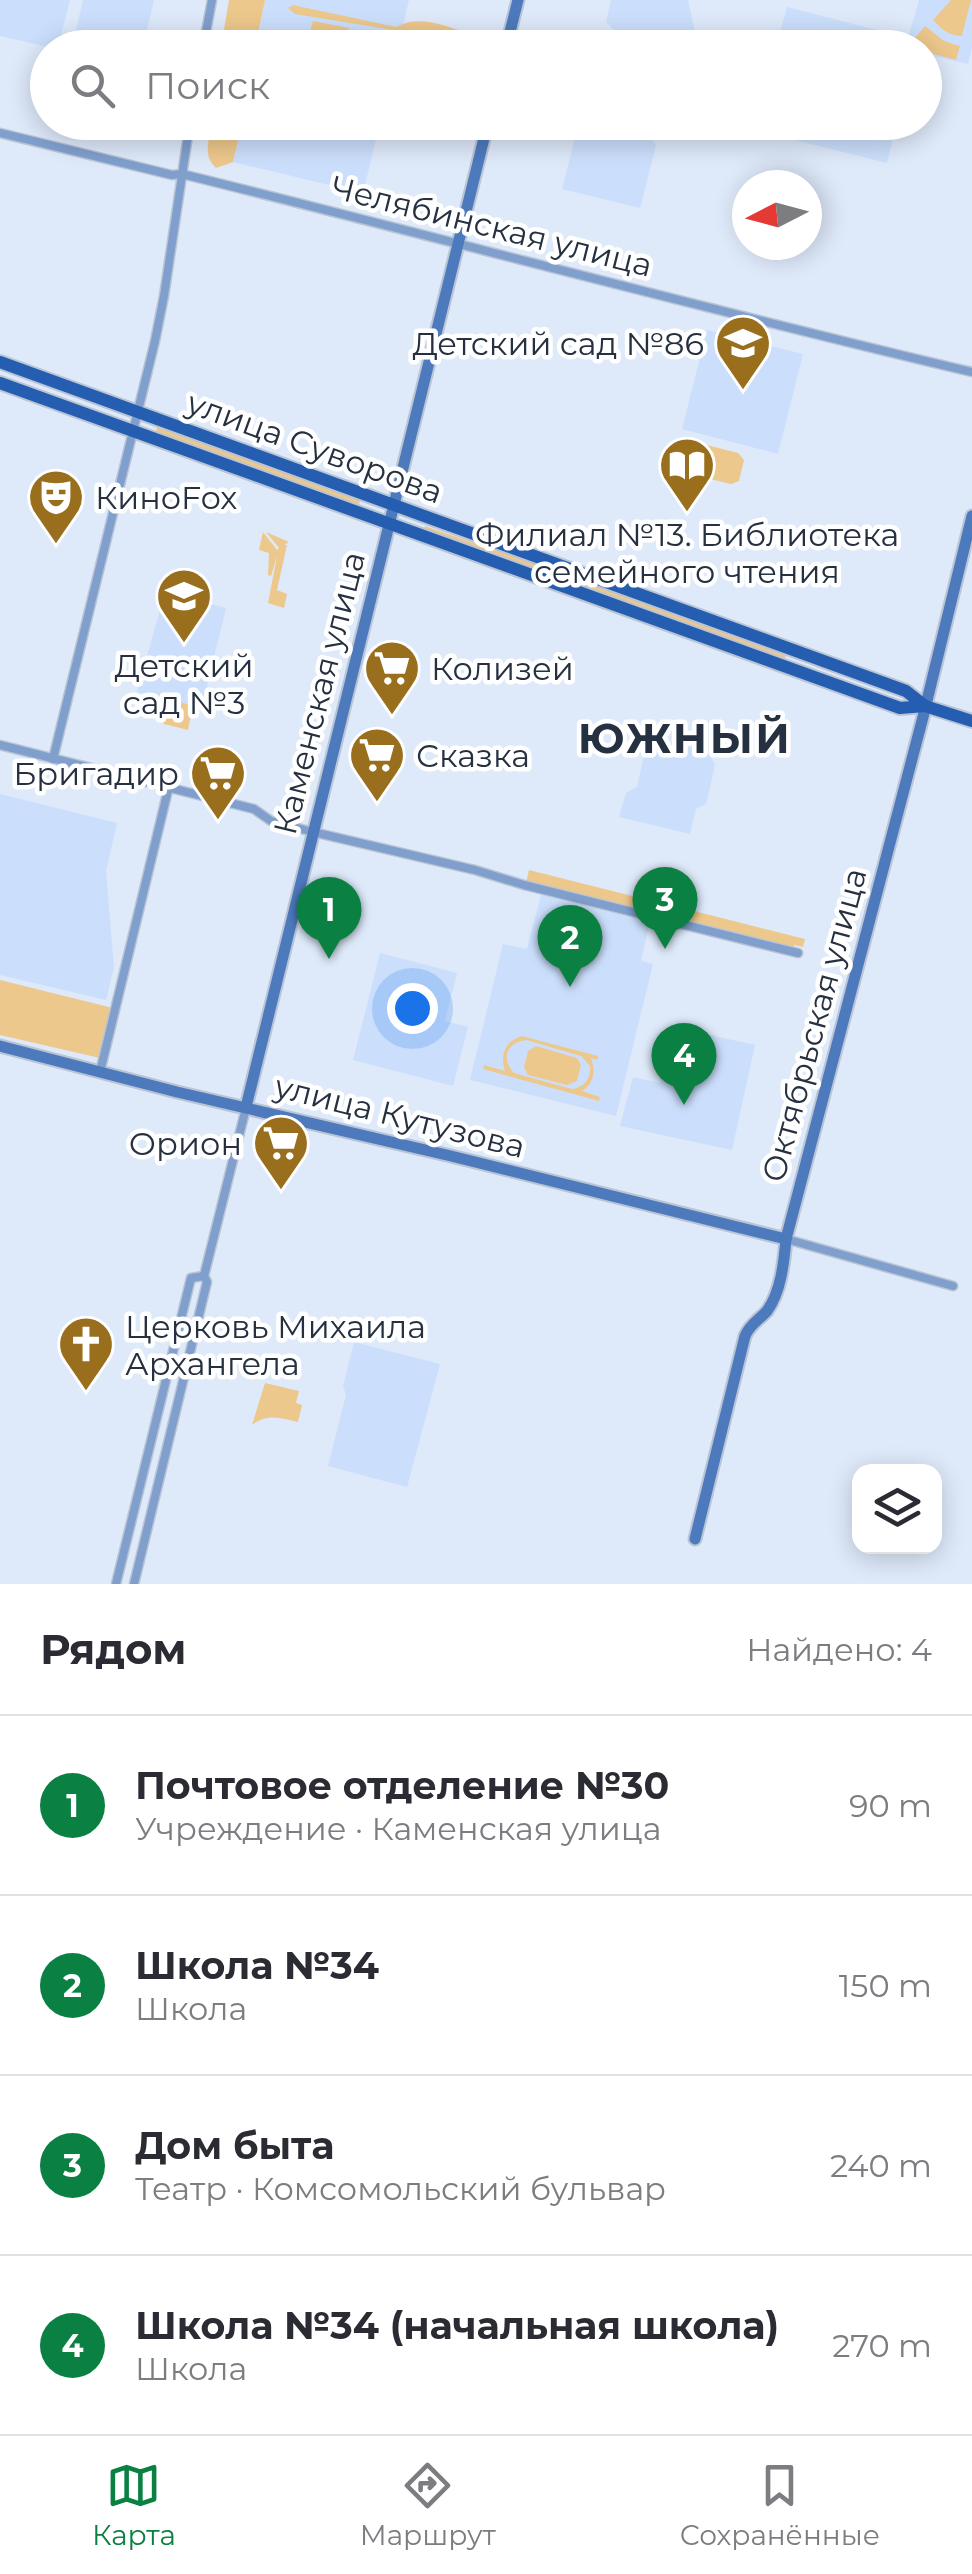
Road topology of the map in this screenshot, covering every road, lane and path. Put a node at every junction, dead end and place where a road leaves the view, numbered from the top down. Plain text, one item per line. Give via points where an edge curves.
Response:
1 (212, 0) edge
2 (518, 0) edge
3 (206, 30) edge
4 (510, 30) edge
5 (0, 133) edge
6 (187, 140) edge
7 (484, 140) edge
8 (182, 174) junction
9 (458, 243) junction
10 (0, 362) edge
11 (972, 372) edge
12 (0, 383) edge
13 (137, 411) junction
14 (132, 431) junction
15 (394, 504) junction
16 (972, 516) edge
17 (389, 524) junction
18 (926, 706) junction
19 (972, 720) edge
20 (0, 745) edge
21 (53, 759) junction
22 (169, 786) junction
23 (313, 832) junction
24 (798, 953) dead end
25 (0, 1046) edge
26 (100, 1072) junction
27 (246, 1107) junction
28 (786, 1239) junction
29 (204, 1276) junction
30 (953, 1286) dead end
31 (695, 1539) dead end
32 (116, 1584) edge
33 (134, 1584) edge

1 - 3 street
2 - 4 street
5 - 8 street, Челябинская улица
6 - 8 street
7 - 9 street, Каменская улица
8 - 9 street, Челябинская улица
8 - 13 street via 164,296
9 - 11 street, Челябинская улица
9 - 15 street, Каменская улица
10 - 13 main road, улица Суворова
12 - 14 main road, улица Суворова
13 - 14 street
13 - 15 main road, улица Суворова
14 - 17 main road, улица Суворова
14 - 21 street
15 - 17 street, Каменская улица
15 - 18 main road, улица Суворова via 906,691
16 - 18 street, Октябрьская улица
17 - 18 main road, улица Суворова via 900,708
17 - 23 street, Каменская улица
18 - 19 main road
18 - 28 street, Октябрьская улица
20 - 21 street
21 - 22 street
22 - 23 street
22 - 26 street
23 - 24 street
23 - 27 street, Каменская улица
25 - 26 street, улица Кутузова
26 - 27 street, улица Кутузова
27 - 28 street, улица Кутузова
27 - 29 street, Каменская улица
28 - 30 street
28 - 31 street, Октябрьская улица via 772,1300 745,1336
29 - 32 street, Каменская улица via 191,1278
29 - 33 street, Каменская улица via 208,1282

